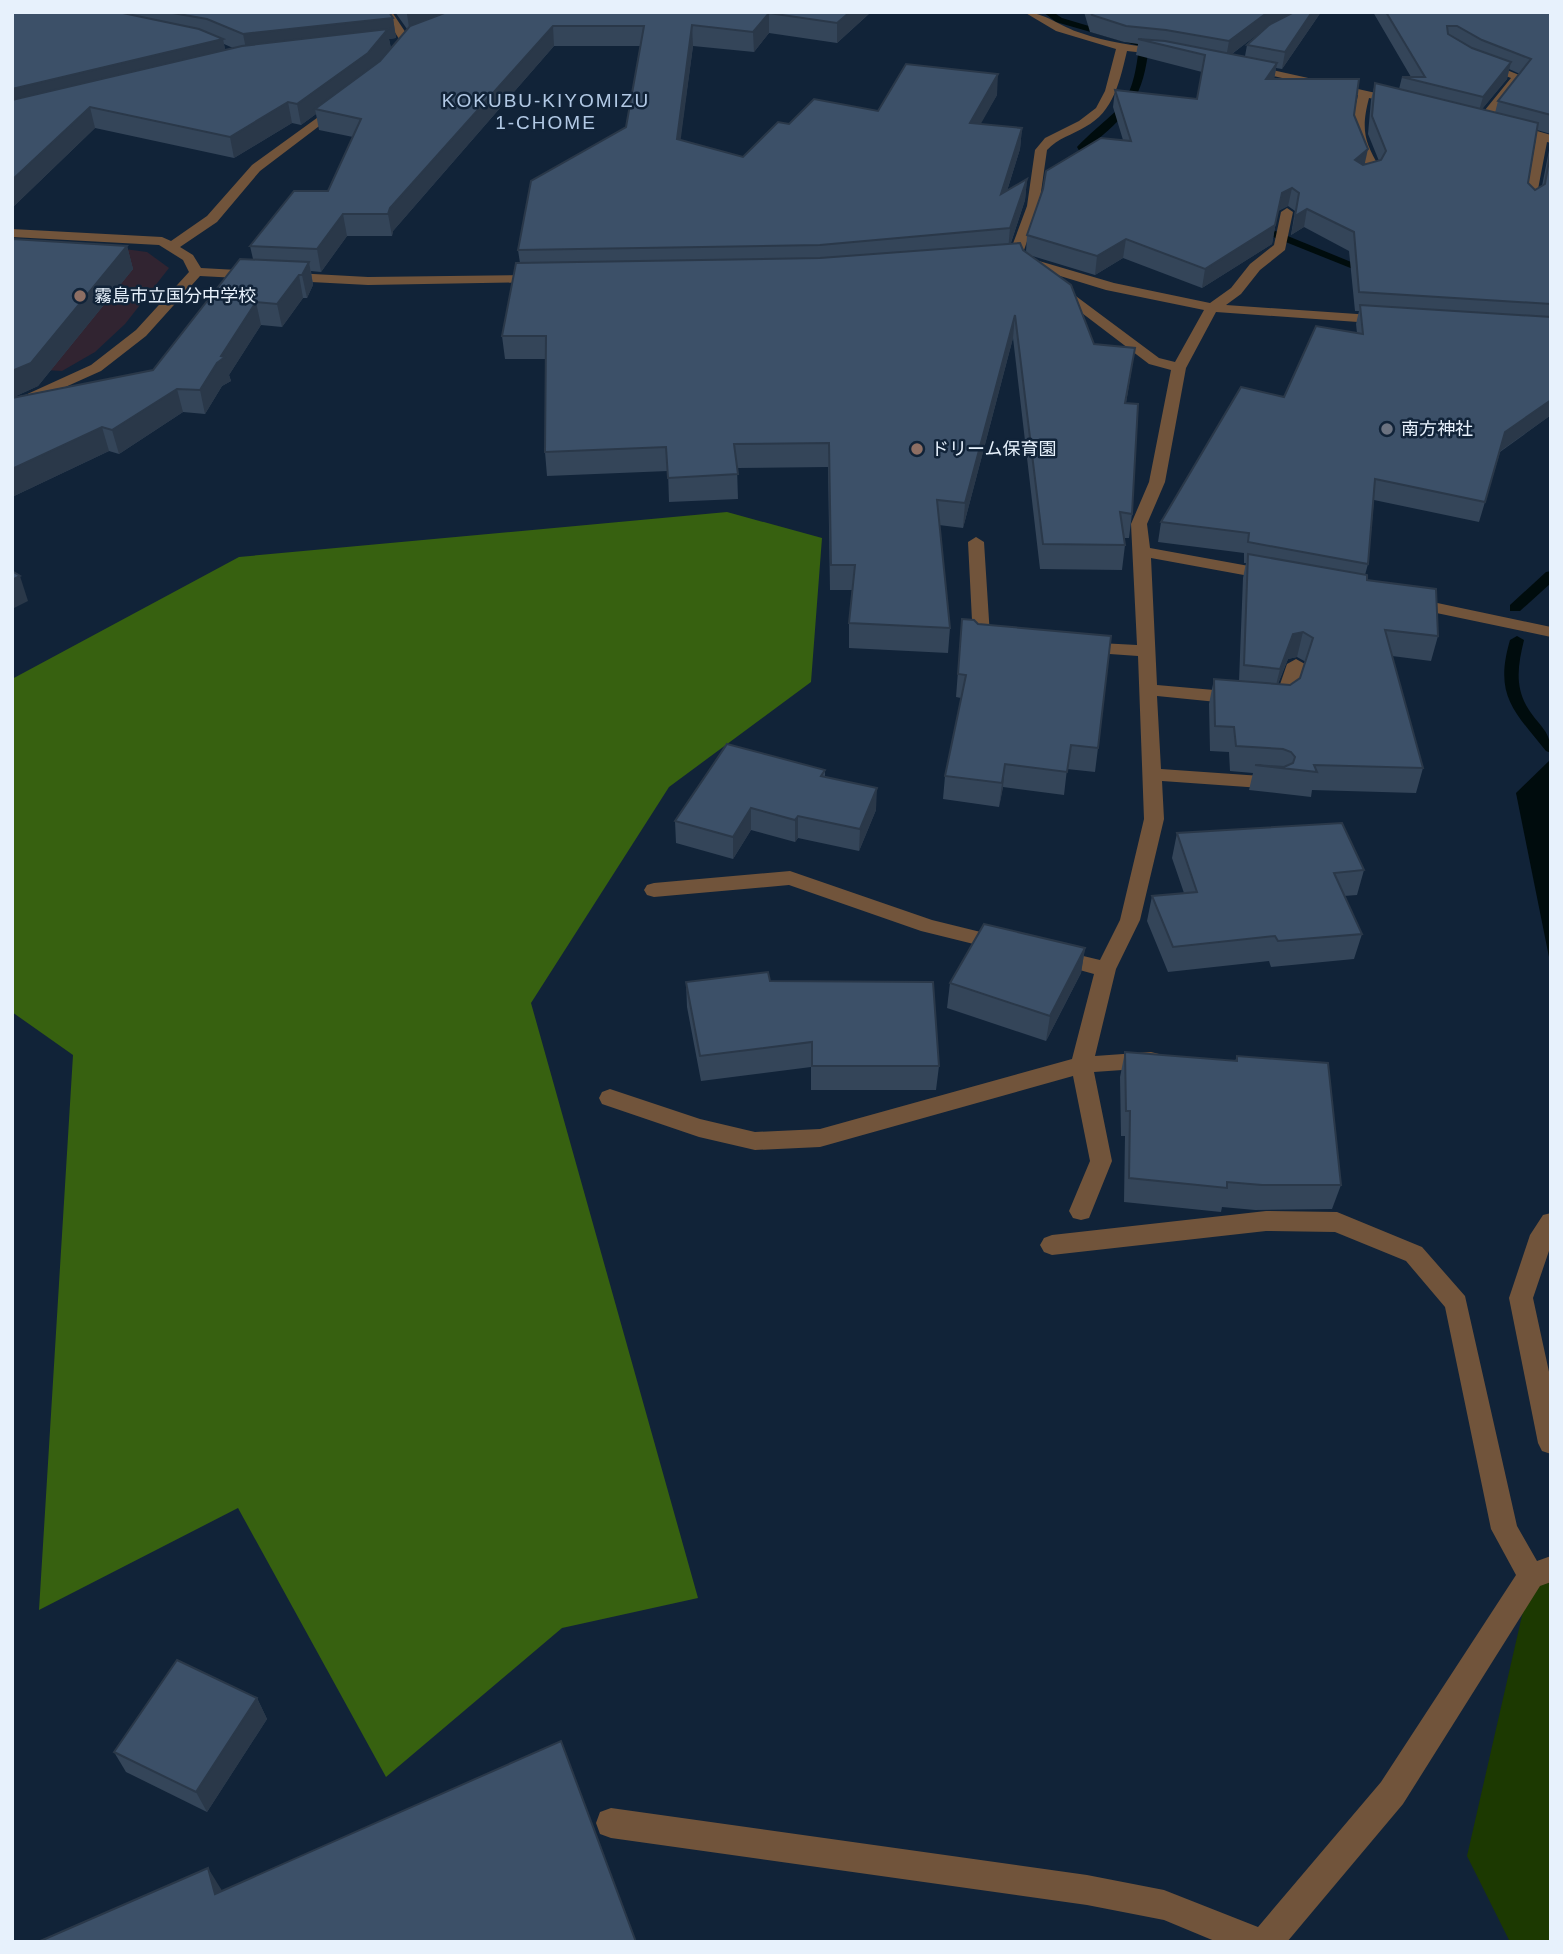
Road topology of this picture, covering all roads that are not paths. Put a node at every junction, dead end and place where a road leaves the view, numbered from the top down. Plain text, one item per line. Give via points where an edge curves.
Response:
1 (387, 12) edge
2 (1029, 12) edge
3 (412, 40) junction
4 (382, 45) edge
5 (1122, 48) junction
6 (1177, 55) edge
7 (1473, 61) edge
8 (1241, 67) edge
9 (384, 68) edge
10 (1364, 93) junction
11 (346, 101) edge
12 (1415, 105) edge
13 (1466, 117) edge
14 (1482, 121) junction
15 (1546, 138) edge
16 (1360, 177) edge
17 (1531, 202) edge
18 (1287, 212) edge
19 (12, 233) edge
20 (173, 246) junction
21 (1008, 258) junction
22 (196, 272) junction
23 (559, 279) edge
24 (1212, 308) junction
25 (1404, 321) edge
26 (1179, 368) junction
27 (12, 407) edge
28 (976, 542) dead end
29 (1142, 552) junction
30 (1290, 579) edge
31 (1396, 599) edge
32 (1551, 632) edge
33 (1010, 642) edge
34 (1064, 646) edge
35 (1146, 651) junction
36 (1296, 664) dead end
37 (1149, 690) junction
38 (1152, 774) junction
39 (1276, 783) edge
40 (654, 890) dead end
41 (1106, 969) junction
42 (1177, 1060) edge
43 (1082, 1065) junction
44 (610, 1098) dead end
45 (1081, 1211) dead end
46 (1551, 1222) edge
47 (1052, 1245) dead end
48 (1551, 1443) edge
49 (1541, 1573) edge
50 (611, 1823) dead end
51 (1257, 1942) edge
52 (1266, 1942) edge

1 - 3 street
2 - 5 street via 1048,25
3 - 4 street
3 - 9 street
5 - 6 street
5 - 21 street via 1109,99 1086,123 1046,142 1041,150 1033,206
7 - 14 street via 1518,77
8 - 10 street
10 - 12 street
10 - 16 street via 1356,129 1374,168
11 - 20 street via 256,168 212,219
13 - 14 street
14 - 15 street
15 - 17 street
18 - 24 street via 1282,240 1236,291
19 - 20 street via 137,238
20 - 22 street
21 - 24 street via 1111,287
21 - 26 street via 1154,361
22 - 23 street via 368,281
22 - 27 street via 141,333 96,368
24 - 25 street
24 - 26 street
26 - 29 street via 1157,482 1139,524
28 - 33 street via 982,640
29 - 30 street
29 - 35 street
31 - 32 street
34 - 35 street
35 - 37 street
36 - 37 street via 1283,702
37 - 38 street
38 - 39 street
38 - 41 street via 1154,819 1130,920
40 - 41 street via 790,878 928,926
41 - 43 street
42 - 43 street
43 - 44 street via 821,1138 755,1141
43 - 45 street via 1101,1161
46 - 48 street via 1542,1234 1521,1298
47 - 49 street via 1266,1221 1337,1222 1414,1254 1456,1303 1504,1530
49 - 52 street via 1392,1793
50 - 51 street via 1100,1893 1164,1905

